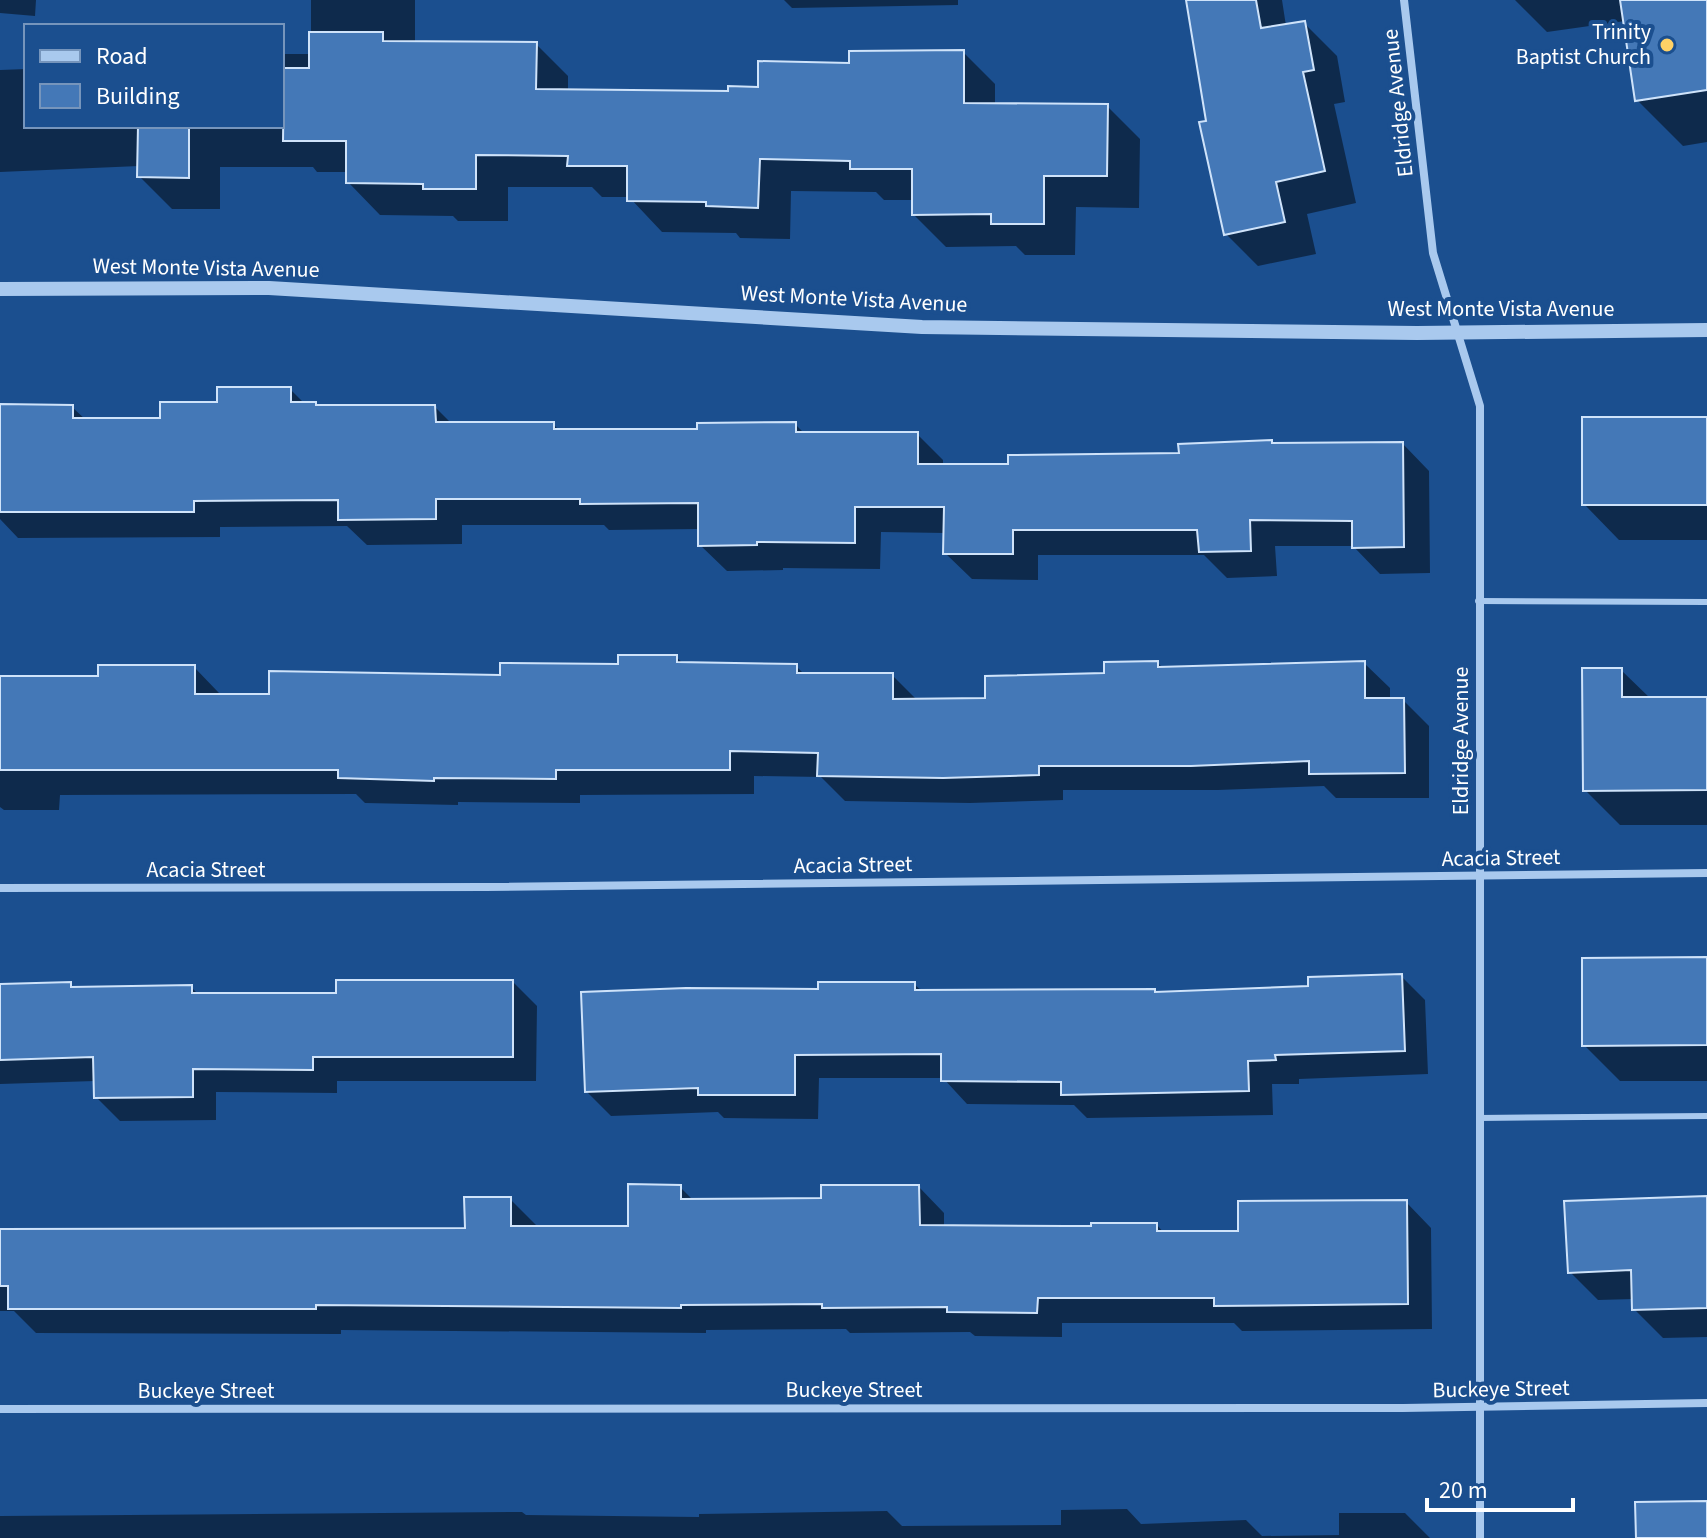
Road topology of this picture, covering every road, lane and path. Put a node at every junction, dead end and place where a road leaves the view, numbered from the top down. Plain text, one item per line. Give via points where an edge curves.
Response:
1 (1404, 0) edge
2 (0, 289) edge
3 (1707, 330) edge
4 (1457, 332) junction
5 (1478, 601) junction
6 (1707, 602) edge
7 (1707, 873) edge
8 (1480, 876) junction
9 (0, 888) edge
10 (1707, 1116) edge
11 (1479, 1118) junction
12 (1707, 1403) edge
13 (1480, 1407) junction
14 (0, 1409) edge
15 (1480, 1538) edge

1 - 4 street, Eldridge Avenue via 1433,253
2 - 4 street, West Monte Vista Avenue via 269,288 922,327
3 - 4 street, West Monte Vista Avenue
4 - 5 street, Eldridge Avenue via 1480,406
5 - 6 lane
5 - 8 street, Eldridge Avenue
7 - 8 street, Acacia Street
8 - 9 street, Acacia Street
8 - 11 street, Eldridge Avenue
10 - 11 lane
11 - 13 street, Eldridge Avenue
12 - 13 street, Buckeye Street
13 - 14 street, Buckeye Street
13 - 15 street, Eldridge Avenue

